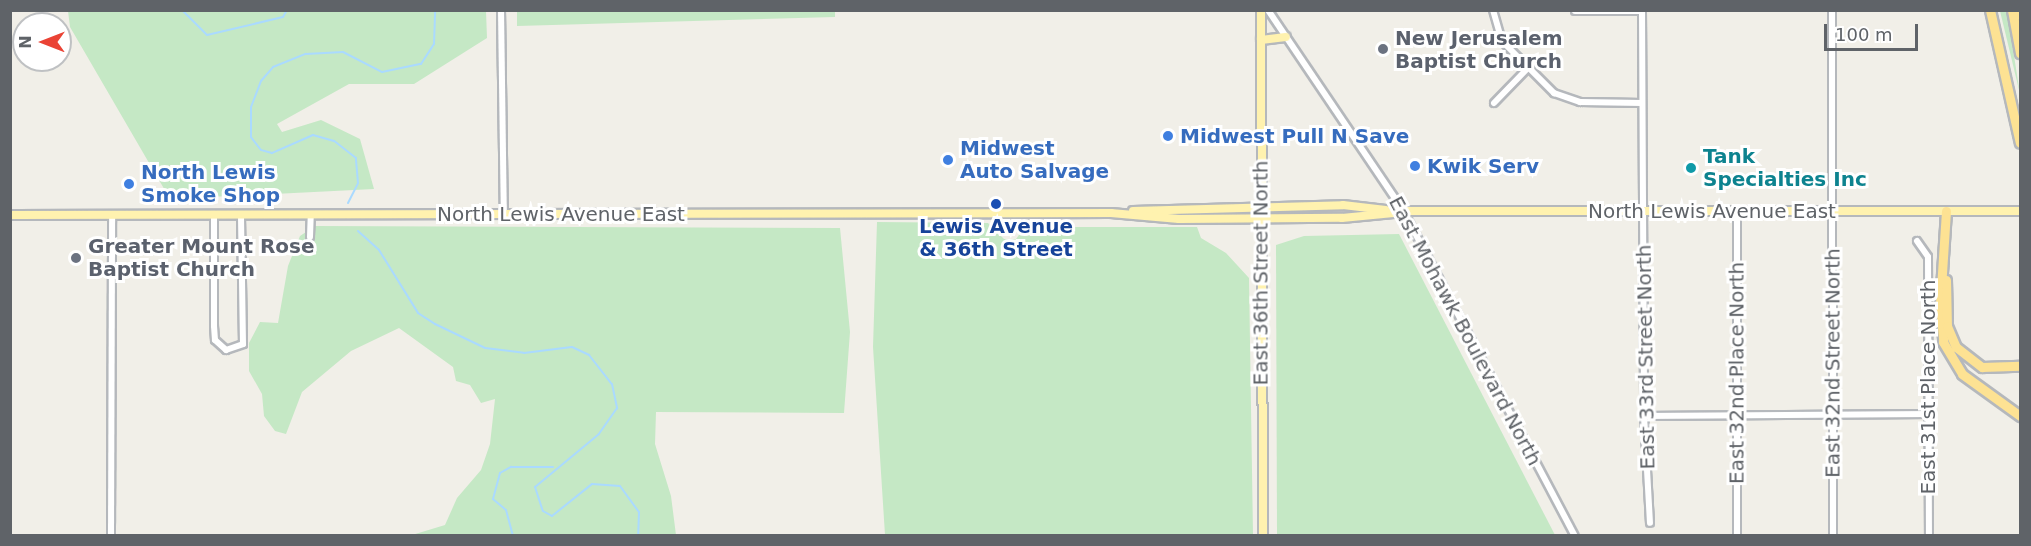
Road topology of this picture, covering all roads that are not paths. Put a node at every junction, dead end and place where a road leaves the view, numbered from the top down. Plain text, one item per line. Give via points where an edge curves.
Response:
1 (501, 10) edge
2 (1261, 10) edge
3 (1268, 10) edge
4 (1493, 10) edge
5 (1642, 10) edge
6 (1832, 10) edge
7 (1990, 10) edge
8 (2012, 10) edge
9 (1575, 11) edge
10 (1286, 37) junction
11 (1261, 40) junction
12 (2020, 54) edge
13 (1527, 69) junction
14 (1494, 103) dead end
15 (1642, 103) junction
16 (2020, 143) edge
17 (1261, 206) junction
18 (1643, 211) junction
19 (1737, 211) junction
20 (1832, 211) junction
21 (1946, 211) junction
22 (2020, 211) edge
23 (1404, 212) junction
24 (504, 213) junction
25 (1111, 213) junction
26 (112, 214) junction
27 (214, 214) junction
28 (241, 214) junction
29 (311, 214) junction
30 (10, 215) edge
31 (1261, 218) junction
32 (310, 237) dead end
33 (1917, 241) dead end
34 (2020, 366) edge
35 (1928, 414) junction
36 (1831, 415) junction
37 (1644, 416) junction
38 (1738, 416) junction
39 (2020, 416) edge
40 (1650, 523) dead end
41 (1737, 534) dead end
42 (111, 536) edge
43 (1263, 536) edge
44 (1575, 536) edge
45 (1833, 536) edge
46 (1929, 536) edge

1 - 24 street
2 - 11 main road, East 36th Street North
3 - 10 street, East Mohawk Boulevard North
4 - 13 street via 1502,41
5 - 9 street
5 - 15 street, East 33rd Street North
6 - 20 street, East 32nd Street North
7 - 16 highway
8 - 12 highway
10 - 11 main road
10 - 23 street, East Mohawk Boulevard North
11 - 17 main road, East 36th Street North
13 - 14 street
13 - 15 street via 1568,100
15 - 18 street, East 33rd Street North
17 - 23 main road, North Lewis Avenue East via 1343,205
17 - 25 main road, North Lewis Avenue East
17 - 31 main road, East 36th Street North
18 - 19 main road, North Lewis Avenue East
18 - 23 main road, North Lewis Avenue East
18 - 37 street, East 33rd Street North
19 - 20 main road, North Lewis Avenue East
19 - 38 street, East 32nd Place North
20 - 21 main road, North Lewis Avenue East
20 - 36 street, East 32nd Street North
21 - 22 main road, North Lewis Avenue East
21 - 34 highway via 1947,326 1952,341 1962,354 1982,367
21 - 39 highway via 1940,292 1943,342 1962,374
23 - 31 main road, North Lewis Avenue East
23 - 44 street, East Mohawk Boulevard North
24 - 25 main road, North Lewis Avenue East
24 - 29 main road, North Lewis Avenue East
25 - 31 main road, North Lewis Avenue East
26 - 27 main road, North Lewis Avenue East
26 - 30 main road, North Lewis Avenue East
26 - 42 street
27 - 28 main road, North Lewis Avenue East
27 - 28 street via 215,340 226,350 243,344
28 - 29 main road, North Lewis Avenue East
29 - 32 street
31 - 43 main road, East 36th Street North
33 - 35 street, East 31st Place North via 1928,257
35 - 36 street
35 - 46 street, East 31st Place North
36 - 38 street
36 - 45 street, East 32nd Street North
37 - 38 street
37 - 40 street, East 33rd Street North
38 - 41 street, East 32nd Place North

